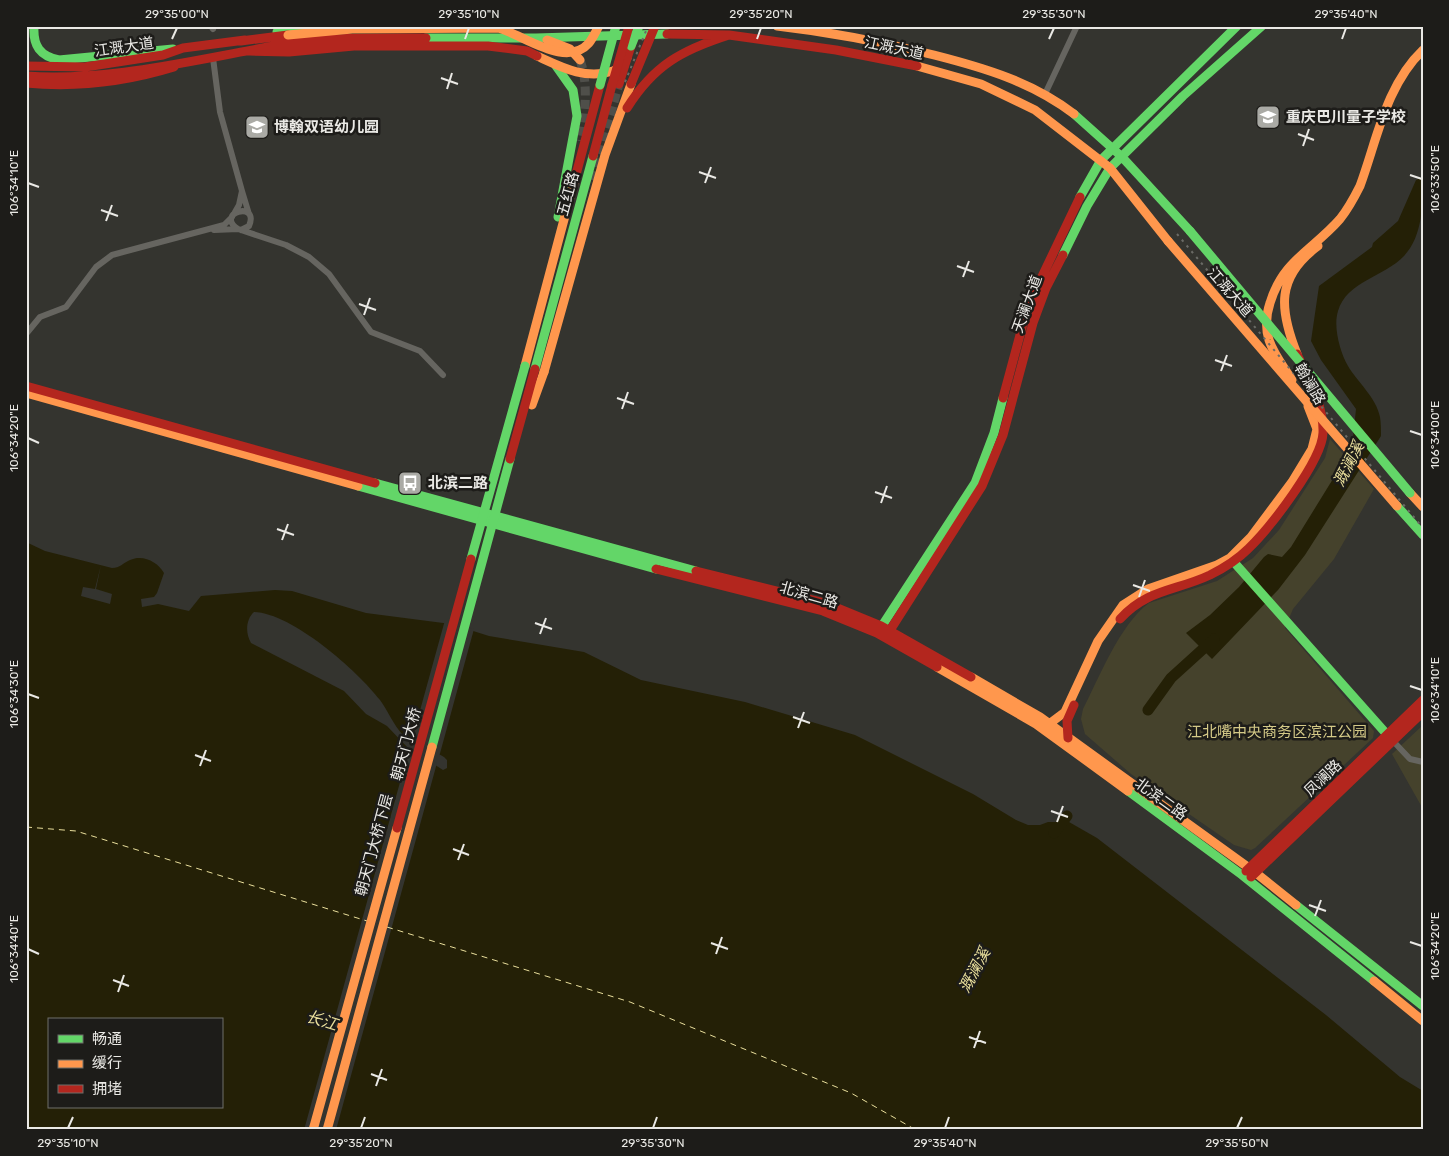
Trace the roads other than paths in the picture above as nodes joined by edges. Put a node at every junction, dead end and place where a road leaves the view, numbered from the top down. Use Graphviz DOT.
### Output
graph roads {
  1 [pos="314,26"];
  2 [pos="599,26"];
  3 [pos="616,26"];
  4 [pos="629,26"];
  5 [pos="639,26"];
  6 [pos="655,26"];
  7 [pos="777,26"];
  8 [pos="1076,26"];
  9 [pos="1238,26"];
  10 [pos="1262,26"];
  11 [pos="34,27"];
  12 [pos="729,35"];
  13 [pos="540,37"];
  14 [pos="241,41"];
  15 [pos="26,48"];
  16 [pos="183,48"];
  17 [pos="1423,50"];
  18 [pos="249,51"];
  19 [pos="1423,56"];
  20 [pos="213,58"];
  21 [pos="544,58"];
  22 [pos="628,58"];
  23 [pos="59,60"];
  24 [pos="580,60"];
  25 [pos="192,62"];
  26 [pos="26,64"];
  27 [pos="26,76"];
  28 [pos="28,84"];
  29 [pos="616,84"];
  30 [pos="1045,94"];
  31 [pos="1112,148"];
  32 [pos="605,155"];
  33 [pos="1121,156"];
  34 [pos="1101,160"];
  35 [pos="1110,168"];
  36 [pos="242,191"];
  37 [pos="233,215"];
  38 [pos="250,217"];
  39 [pos="239,230"];
  40 [pos="201,231"];
  41 [pos="271,240"];
  42 [pos="555,253"];
  43 [pos="26,334"];
  44 [pos="523,366"];
  45 [pos="539,371"];
  46 [pos="443,375"];
  47 [pos="26,386"];
  48 [pos="26,393"];
  49 [pos="1423,507"];
  50 [pos="1423,535"];
  51 [pos="1232,560"];
  52 [pos="883,632"];
  53 [pos="1423,700"];
  54 [pos="1423,712"];
  55 [pos="1049,724"];
  56 [pos="1068,738"];
  57 [pos="1390,738"];
  58 [pos="1423,762"];
  59 [pos="1253,870"];
  60 [pos="1246,877"];
  61 [pos="1423,1006"];
  62 [pos="1423,1021"];
  63 [pos="311,1130"];
  64 [pos="327,1130"];
  65 [pos="331,1130"];
  1 -- 14 [label="main road, 江溉大道"];
  2 -- 14 [label="main road, bridge"];
  3 -- 42 [label="main road, 五红路, bridge"];
  4 -- 29 [label="main road, 五红路, bridge"];
  5 -- 22 [label="main road, bridge"];
  6 -- 32 [label="main road, bridge"];
  7 -- 30 [label="main road, 江溉大道"];
  8 -- 30 [label="street"];
  9 -- 31 [label="main road, 天澜大道"];
  10 -- 33 [label="main road, 天澜大道"];
  11 -- 15 [label="main road"];
  11 -- 23 [label="main road"];
  12 -- 13 [label="main road, 江溉大道"];
  12 -- 32 [label="main road"];
  12 -- 34 [label="main road, 江溉大道"];
  13 -- 18 [label="main road, 江溉大道"];
  13 -- 24 [label="main road"];
  14 -- 16 [label="main road, 江溉大道"];
  16 -- 23 [label="main road"];
  16 -- 26 [label="main road, 江溉大道"];
  17 -- 51 [label="main road, 翰澜路"];
  18 -- 20 [label="main road, 江溉大道"];
  18 -- 21 [label="main road"];
  19 -- 51 [label="main road, 翰澜路"];
  20 -- 25 [label="main road, 江溉大道"];
  20 -- 36 [label="street"];
  21 -- 22 [label="main road"];
  21 -- 42 [label="main road"];
  22 -- 29 [label="main road"];
  23 -- 26 [label="main road"];
  25 -- 27 [label="main road, 江溉大道"];
  25 -- 28 [label="main road"];
  29 -- 45 [label="main road, 五红路"];
  30 -- 31 [label="main road, 江溉大道"];
  31 -- 33 [label="main road, 江溉大道"];
  31 -- 34 [label="main road, 天澜大道"];
  32 -- 45 [label="main road"];
  33 -- 35 [label="main road, 天澜大道"];
  33 -- 49 [label="main road, 江溉大道, bridge"];
  34 -- 35 [label="main road, 江溉大道"];
  34 -- 52 [label="main road, 天澜大道"];
  35 -- 50 [label="main road, 江溉大道, bridge"];
  35 -- 52 [label="main road, 天澜大道"];
  36 -- 37 [label="street"];
  36 -- 38 [label="street"];
  37 -- 38 [label="street"];
  37 -- 39 [label="street"];
  37 -- 40 [label="street"];
  38 -- 39 [label="street"];
  38 -- 41 [label="street"];
  39 -- 40 [label="street"];
  39 -- 41 [label="street"];
  40 -- 43 [label="street"];
  41 -- 46 [label="street"];
  42 -- 44 [label="main road, 五红路"];
  44 -- 63 [label="main road, 朝天门大桥, bridge"];
  45 -- 64 [label="main road, 朝天门大桥, bridge"];
  45 -- 65 [label="main road, bridge"];
  47 -- 52 [label="main road, 北滨二路"];
  48 -- 52 [label="main road, 北滨二路"];
  51 -- 55 [label="main road, 翰澜路"];
  51 -- 56 [label="main road, 翰澜路"];
  51 -- 57 [label="main road"];
  52 -- 55 [label="main road, 北滨二路"];
  52 -- 60 [label="main road, 北滨二路"];
  53 -- 57 [label="main road, 凤澜路"];
  54 -- 57 [label="main road, 凤澜路"];
  55 -- 56 [label="main road, 北滨二路"];
  56 -- 59 [label="main road, 北滨二路"];
  57 -- 58 [label="street"];
  57 -- 59 [label="main road, 凤澜路"];
  59 -- 60 [label="main road, 凤澜路"];
  59 -- 61 [label="main road, 北滨二路"];
  60 -- 62 [label="main road, 北滨二路"];
}
